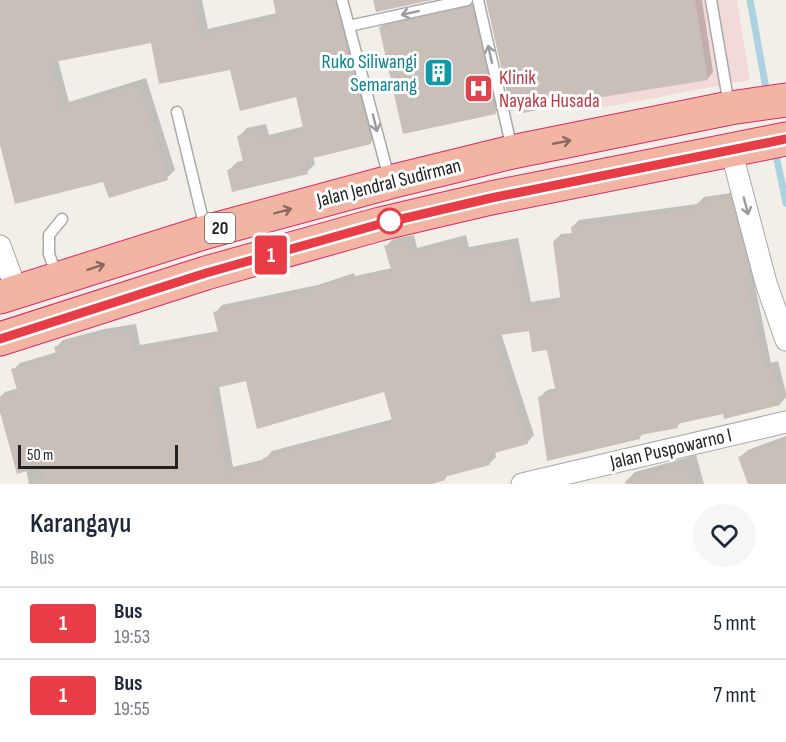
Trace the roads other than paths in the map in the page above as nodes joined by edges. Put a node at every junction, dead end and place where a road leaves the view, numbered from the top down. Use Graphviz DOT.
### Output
graph roads {
  1 [pos="342,0"];
  2 [pos="467,0"];
  3 [pos="478,0"];
  4 [pos="711,0"];
  5 [pos="349,26"];
  6 [pos="786,100"];
  7 [pos="737,107"];
  8 [pos="177,112"];
  9 [pos="786,139"];
  10 [pos="736,148"];
  11 [pos="512,152"];
  12 [pos="390,182"];
  13 [pos="62,219"];
  14 [pos="206,232"];
  15 [pos="0,246"];
  16 [pos="58,279"];
  17 [pos="6,291"];
  18 [pos="0,339"];
  19 [pos="786,340"];
  20 [pos="786,422"];
  21 [pos="548,481"];
  22 [pos="522,484"];
  1 -- 5 [label="lane"];
  2 -- 5 [label="lane, one-way"];
  11 -- 3 [label="lane, one-way"];
  4 -- 7 [label="lane"];
  5 -- 12 [label="lane, one-way"];
  6 -- 7 [label="highway, Jalan Jendral Sudirman / 20"];
  11 -- 7 [label="highway, Jalan Jendral Sudirman / 20, one-way"];
  8 -- 14 [label="lane"];
  9 -- 10 [label="highway, Jalan Jendral Sudirman / 20"];
  10 -- 18 [label="highway, Jalan Jendral Sudirman / 20"];
  10 -- 19 [label="street, one-way"];
  11 -- 12 [label="highway, Jalan Jendral Sudirman / 20"];
  14 -- 12 [label="highway, Jalan Jendral Sudirman / 20, one-way"];
  13 -- 16 [label="lane"];
  16 -- 14 [label="highway, Jalan Jendral Sudirman / 20, one-way"];
  15 -- 17 [label="street"];
  16 -- 17 [label="highway, Jalan Jendral Sudirman / 20"];
  20 -- 21 [label="street, Jalan Puspowarno I"];
  21 -- 22 [label="street, Jalan Puspowarno I"];
}
